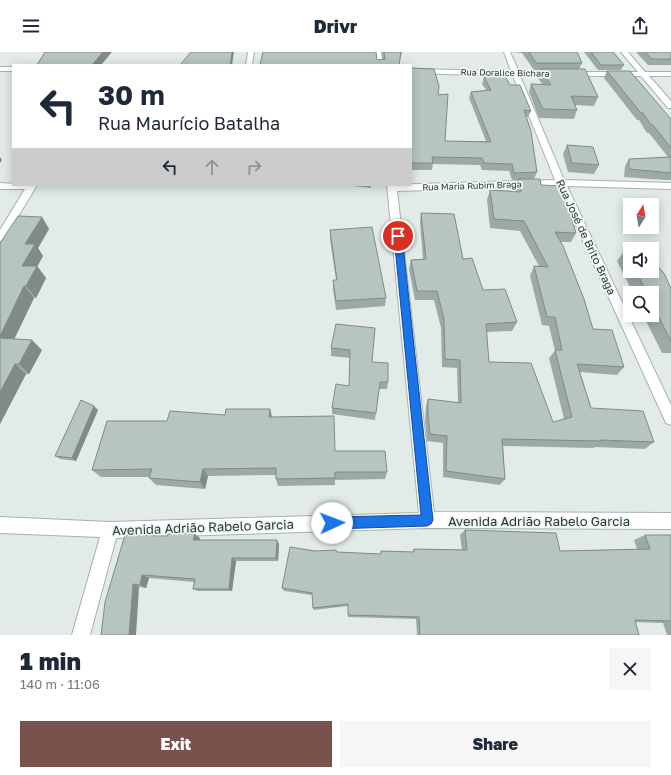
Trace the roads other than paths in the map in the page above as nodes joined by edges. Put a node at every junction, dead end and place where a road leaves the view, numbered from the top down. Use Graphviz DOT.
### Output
graph roads {
  1 [pos="250,52"];
  2 [pos="378,52"];
  3 [pos="507,52"];
  4 [pos="624,52"];
  5 [pos="249,64"];
  6 [pos="380,64"];
  7 [pos="0,69"];
  8 [pos="12,69"];
  9 [pos="412,71"];
  10 [pos="515,73"];
  11 [pos="671,74"];
  12 [pos="645,75"];
  13 [pos="671,106"];
  14 [pos="561,183"];
  15 [pos="0,186"];
  16 [pos="12,186"];
  17 [pos="30,186"];
  18 [pos="671,186"];
  19 [pos="393,187"];
  20 [pos="0,238"];
  21 [pos="671,419"];
  22 [pos="427,520"];
  23 [pos="671,521"];
  24 [pos="0,525"];
  25 [pos="110,530"];
  26 [pos="82,635"];
  1 -- 5 [label="street"];
  2 -- 6 [label="street"];
  3 -- 10 [label="street, Rua José de Brito Braga"];
  4 -- 12 [label="street"];
  7 -- 8 [label="street"];
  9 -- 10 [label="street, Rua Doralice Bichara"];
  10 -- 12 [label="street, Rua Doralice Bichara"];
  10 -- 14 [label="street, Rua José de Brito Braga"];
  11 -- 12 [label="street, Rua Doralice Bichara"];
  12 -- 13 [label="street"];
  14 -- 18 [label="street, Rua Maria Rubim Braga"];
  14 -- 19 [label="street, Rua Maria Rubim Braga"];
  14 -- 21 [label="street, Rua José de Brito Braga"];
  15 -- 16 [label="street"];
  17 -- 20 [label="street"];
  19 -- 22 [label="street"];
  22 -- 23 [label="street, Avenida Adrião Rabelo Garcia"];
  22 -- 25 [label="street, Avenida Adrião Rabelo Garcia"];
  24 -- 25 [label="street, Avenida Adrião Rabelo Garcia"];
  25 -- 26 [label="street"];
}
